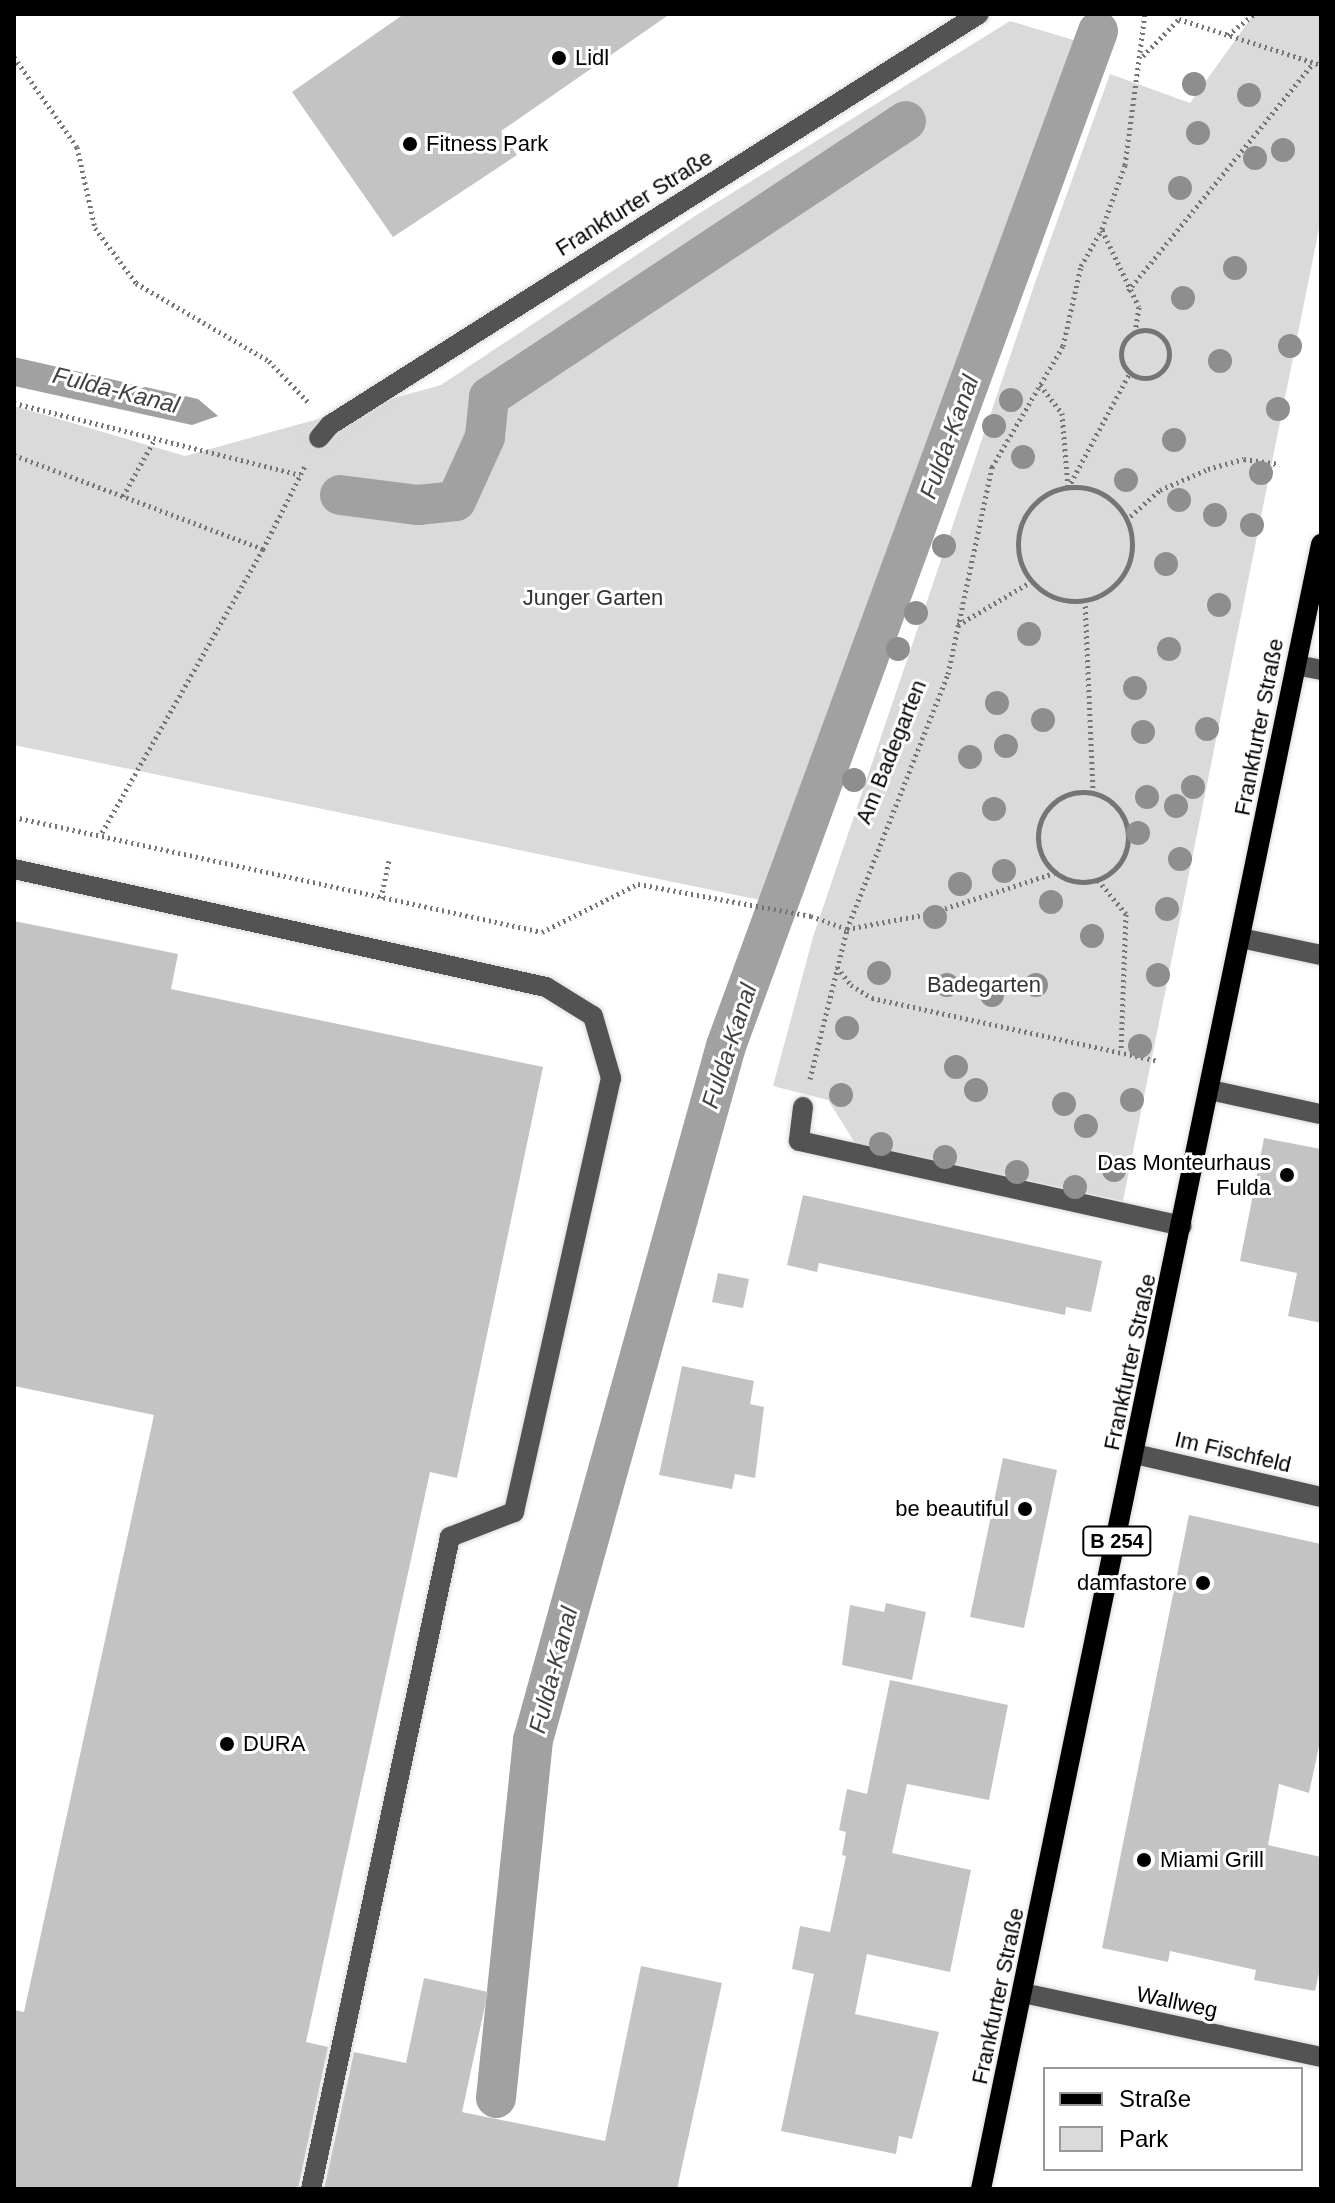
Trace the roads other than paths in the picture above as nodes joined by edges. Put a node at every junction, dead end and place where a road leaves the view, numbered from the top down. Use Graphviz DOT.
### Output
graph roads {
  1 [pos="979,14"];
  2 [pos="324,431"];
  3 [pos="1321,544"];
  4 [pos="1318,570"];
  5 [pos="1296,665"];
  6 [pos="1321,670"];
  7 [pos="14,869"];
  8 [pos="1241,938"];
  9 [pos="1321,955"];
  10 [pos="1210,1090"];
  11 [pos="803,1107"];
  12 [pos="1320,1114"];
  13 [pos="1182,1226"];
  14 [pos="1135,1454"];
  15 [pos="1321,1497"];
  16 [pos="1023,1993"];
  17 [pos="1321,2057"];
  18 [pos="311,2189"];
  19 [pos="981,2189"];
  1 -- 2 [label="street, Frankfurter Straße"];
  3 -- 4 [label="main road, Frankfurter Straße / B 254"];
  4 -- 5 [label="main road, Frankfurter Straße / B 254"];
  5 -- 6 [label="street"];
  5 -- 8 [label="main road, Frankfurter Straße / B 254"];
  7 -- 18 [label="street"];
  8 -- 9 [label="street"];
  8 -- 10 [label="main road, Frankfurter Straße / B 254"];
  10 -- 12 [label="street"];
  10 -- 13 [label="main road, Frankfurter Straße / B 254"];
  11 -- 13 [label="street"];
  13 -- 14 [label="main road, Frankfurter Straße / B 254"];
  14 -- 15 [label="street, Im Fischfeld"];
  14 -- 16 [label="main road, Frankfurter Straße / B 254"];
  16 -- 17 [label="street, Wallweg"];
  16 -- 19 [label="main road, Frankfurter Straße / B 254"];
}
